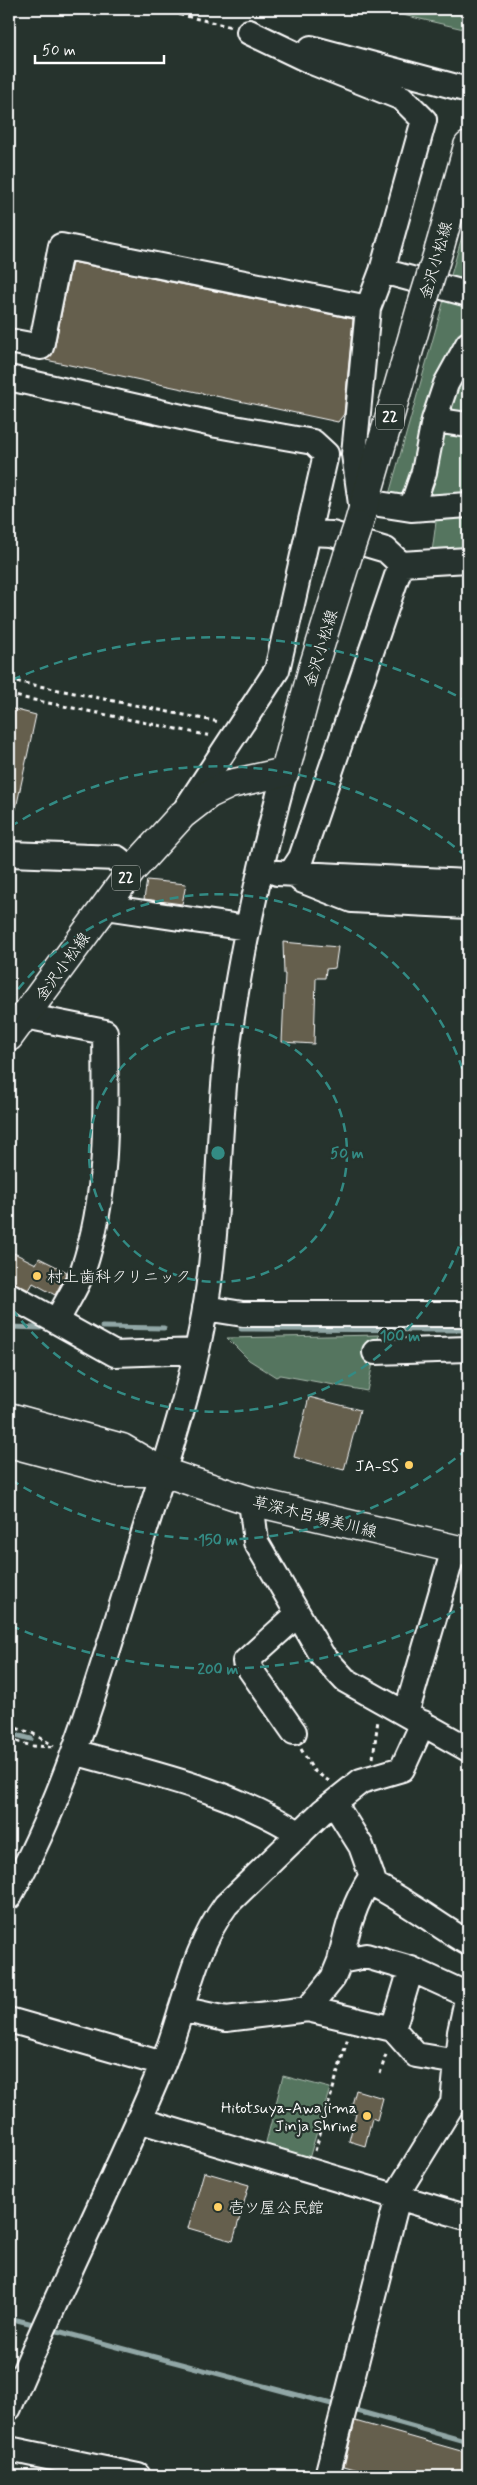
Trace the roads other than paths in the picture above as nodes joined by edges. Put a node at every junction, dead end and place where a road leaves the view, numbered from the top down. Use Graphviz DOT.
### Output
graph roads {
  1 [pos="468,90"];
  2 [pos="468,146"];
  3 [pos="382,271"];
  4 [pos="468,294"];
  5 [pos="368,308"];
  6 [pos="9,341"];
  7 [pos="468,344"];
  8 [pos="9,378"];
  9 [pos="434,420"];
  10 [pos="468,424"];
  11 [pos="468,505"];
  12 [pos="411,509"];
  13 [pos="362,513"];
  14 [pos="309,533"];
  15 [pos="468,560"];
  16 [pos="401,564"];
  17 [pos="285,772"];
  18 [pos="182,815"];
  19 [pos="9,854"];
  20 [pos="132,870"];
  21 [pos="258,871"];
  22 [pos="287,873"];
  23 [pos="468,882"];
  24 [pos="468,906"];
  25 [pos="105,907"];
  26 [pos="247,928"];
  27 [pos="17,1027"];
  28 [pos="9,1295"];
  29 [pos="205,1308"];
  30 [pos="468,1314"];
  31 [pos="57,1321"];
  32 [pos="468,1349"];
  33 [pos="196,1351"];
  34 [pos="375,1352"];
  35 [pos="9,1416"];
  36 [pos="9,1443"];
  37 [pos="163,1472"];
  38 [pos="251,1501"];
  39 [pos="461,1551"];
  40 [pos="298,1614"];
  41 [pos="414,1719"];
  42 [pos="294,1732"];
  43 [pos="64,1749"];
  44 [pos="468,1749"];
  45 [pos="340,1799"];
  46 [pos="300,1834"];
  47 [pos="372,1876"];
  48 [pos="9,1897"];
  49 [pos="468,1943"];
  50 [pos="340,1961"];
  51 [pos="411,1969"];
  52 [pos="468,1995"];
  53 [pos="181,2009"];
  54 [pos="308,2009"];
  55 [pos="9,2020"];
  56 [pos="394,2029"];
  57 [pos="461,2054"];
  58 [pos="163,2064"];
  59 [pos="138,2120"];
  60 [pos="398,2197"];
  61 [pos="468,2214"];
  62 [pos="9,2408"];
  63 [pos="9,2449"];
  64 [pos="67,2468"];
  65 [pos="138,2476"];
  66 [pos="327,2476"];
  1 -- 3 [label="street"];
  2 -- 13 [label="main road, 金沢小松線 / 22, bridge"];
  3 -- 4 [label="street"];
  3 -- 5 [label="street"];
  5 -- 6 [label="street"];
  5 -- 13 [label="street"];
  7 -- 9 [label="street"];
  8 -- 14 [label="street"];
  9 -- 10 [label="street"];
  9 -- 12 [label="street"];
  11 -- 12 [label="street"];
  12 -- 13 [label="street"];
  13 -- 17 [label="main road, 金沢小松線 / 22, bridge"];
  14 -- 16 [label="street"];
  14 -- 18 [label="street"];
  15 -- 16 [label="street"];
  16 -- 22 [label="street"];
  17 -- 18 [label="main road, 金沢小松線 / 22"];
  17 -- 21 [label="street"];
  18 -- 20 [label="main road, 金沢小松線 / 22"];
  19 -- 20 [label="street"];
  20 -- 25 [label="main road, 金沢小松線 / 22"];
  21 -- 22 [label="street"];
  21 -- 26 [label="street"];
  22 -- 23 [label="street"];
  22 -- 24 [label="street"];
  25 -- 26 [label="street"];
  25 -- 27 [label="main road, 金沢小松線 / 22"];
  26 -- 29 [label="street"];
  27 -- 31 [label="street"];
  28 -- 31 [label="street"];
  29 -- 30 [label="street"];
  29 -- 33 [label="street"];
  31 -- 33 [label="street"];
  32 -- 34 [label="street"];
  33 -- 37 [label="street"];
  35 -- 37 [label="main road, 草深木呂場美川線"];
  36 -- 37 [label="main road, 草深木呂場美川線"];
  37 -- 38 [label="main road, 草深木呂場美川線"];
  37 -- 43 [label="street"];
  38 -- 39 [label="main road, 草深木呂場美川線"];
  38 -- 40 [label="street"];
  39 -- 41 [label="street"];
  40 -- 41 [label="street"];
  40 -- 42 [label="street"];
  41 -- 44 [label="street"];
  41 -- 45 [label="street"];
  43 -- 46 [label="street"];
  43 -- 48 [label="street"];
  45 -- 46 [label="street"];
  45 -- 47 [label="street"];
  46 -- 53 [label="street"];
  47 -- 49 [label="street"];
  47 -- 50 [label="street"];
  50 -- 51 [label="street"];
  50 -- 54 [label="street"];
  51 -- 52 [label="street"];
  51 -- 56 [label="street"];
  52 -- 57 [label="street"];
  53 -- 54 [label="street"];
  53 -- 58 [label="street"];
  54 -- 56 [label="street"];
  55 -- 58 [label="street"];
  56 -- 57 [label="street"];
  57 -- 60 [label="street"];
  58 -- 59 [label="street"];
  59 -- 60 [label="street"];
  59 -- 62 [label="street"];
  60 -- 61 [label="street"];
  60 -- 66 [label="street"];
  63 -- 64 [label="street"];
  64 -- 65 [label="street"];
}
